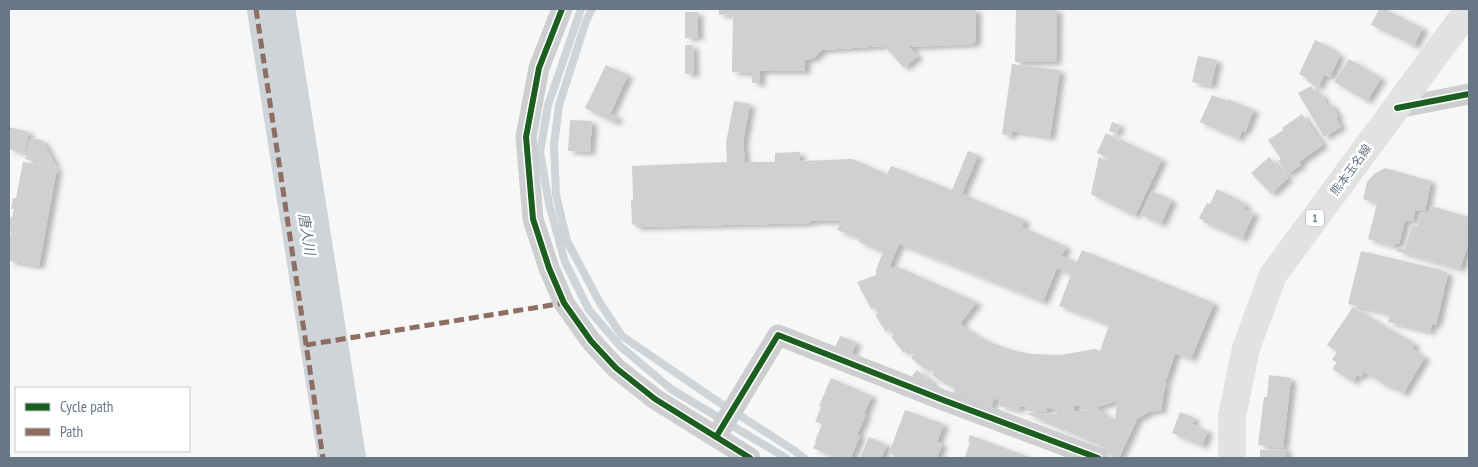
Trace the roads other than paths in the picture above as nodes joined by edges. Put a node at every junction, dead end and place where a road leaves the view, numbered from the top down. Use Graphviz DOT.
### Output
graph roads {
  1 [pos="562,9"];
  2 [pos="1469,9"];
  3 [pos="1469,94"];
  4 [pos="1397,108"];
  5 [pos="716,436"];
  6 [pos="750,458"];
  7 [pos="1098,458"];
  8 [pos="1232,458"];
  1 -- 5 [label="street"];
  2 -- 4 [label="main road, 熊本玉名線 / 1"];
  3 -- 4 [label="street"];
  4 -- 8 [label="main road, 熊本玉名線 / 1"];
  5 -- 6 [label="street"];
  5 -- 7 [label="street"];
}
